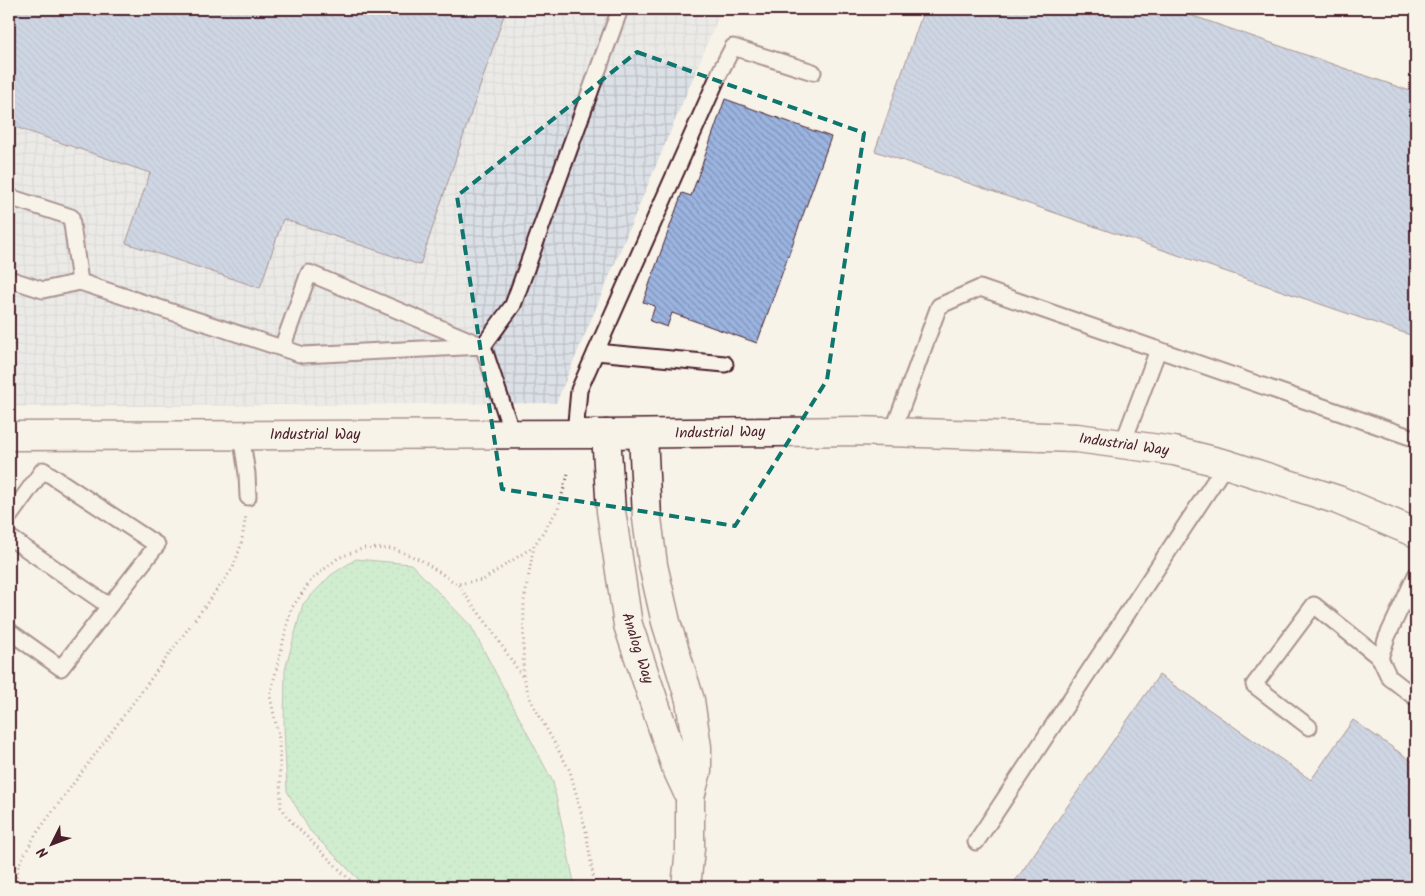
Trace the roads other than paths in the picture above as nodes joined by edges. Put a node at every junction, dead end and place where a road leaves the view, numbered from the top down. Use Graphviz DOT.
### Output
graph roads {
  1 [pos="620,9"];
  2 [pos="813,72"];
  3 [pos="9,197"];
  4 [pos="9,279"];
  5 [pos="80,282"];
  6 [pos="483,346"];
  7 [pos="282,348"];
  8 [pos="1158,350"];
  9 [pos="596,352"];
  10 [pos="725,364"];
  11 [pos="893,431"];
  12 [pos="575,432"];
  13 [pos="512,433"];
  14 [pos="241,434"];
  15 [pos="606,434"];
  16 [pos="643,434"];
  17 [pos="9,436"];
  18 [pos="1416,438"];
  19 [pos="1123,443"];
  20 [pos="1226,464"];
  21 [pos="248,497"];
  22 [pos="9,517"];
  23 [pos="1416,533"];
  24 [pos="9,537"];
  25 [pos="1416,575"];
  26 [pos="109,606"];
  27 [pos="9,631"];
  28 [pos="1380,658"];
  29 [pos="1416,698"];
  30 [pos="1309,727"];
  31 [pos="690,797"];
  32 [pos="976,842"];
  33 [pos="686,887"];
  1 -- 6 [label="lane"];
  2 -- 9 [label="lane"];
  3 -- 5 [label="lane"];
  4 -- 5 [label="lane"];
  5 -- 7 [label="lane"];
  6 -- 7 [label="lane"];
  6 -- 7 [label="lane"];
  6 -- 13 [label="lane"];
  8 -- 11 [label="lane"];
  8 -- 18 [label="lane"];
  8 -- 19 [label="lane"];
  9 -- 10 [label="lane"];
  9 -- 12 [label="lane"];
  11 -- 16 [label="street, Industrial Way"];
  11 -- 19 [label="street, Industrial Way"];
  12 -- 13 [label="street, Industrial Way"];
  12 -- 15 [label="street, Industrial Way"];
  13 -- 14 [label="street, Industrial Way"];
  14 -- 17 [label="street, Industrial Way"];
  14 -- 21 [label="lane"];
  15 -- 16 [label="street, Industrial Way"];
  15 -- 31 [label="street, Analog Way"];
  16 -- 31 [label="street, Analog Way"];
  19 -- 20 [label="street, Industrial Way"];
  20 -- 23 [label="street, Industrial Way"];
  20 -- 32 [label="lane"];
  22 -- 26 [label="lane"];
  24 -- 26 [label="lane"];
  25 -- 28 [label="lane"];
  26 -- 27 [label="lane"];
  28 -- 29 [label="lane"];
  28 -- 30 [label="lane"];
  31 -- 33 [label="street, Analog Way"];
}
